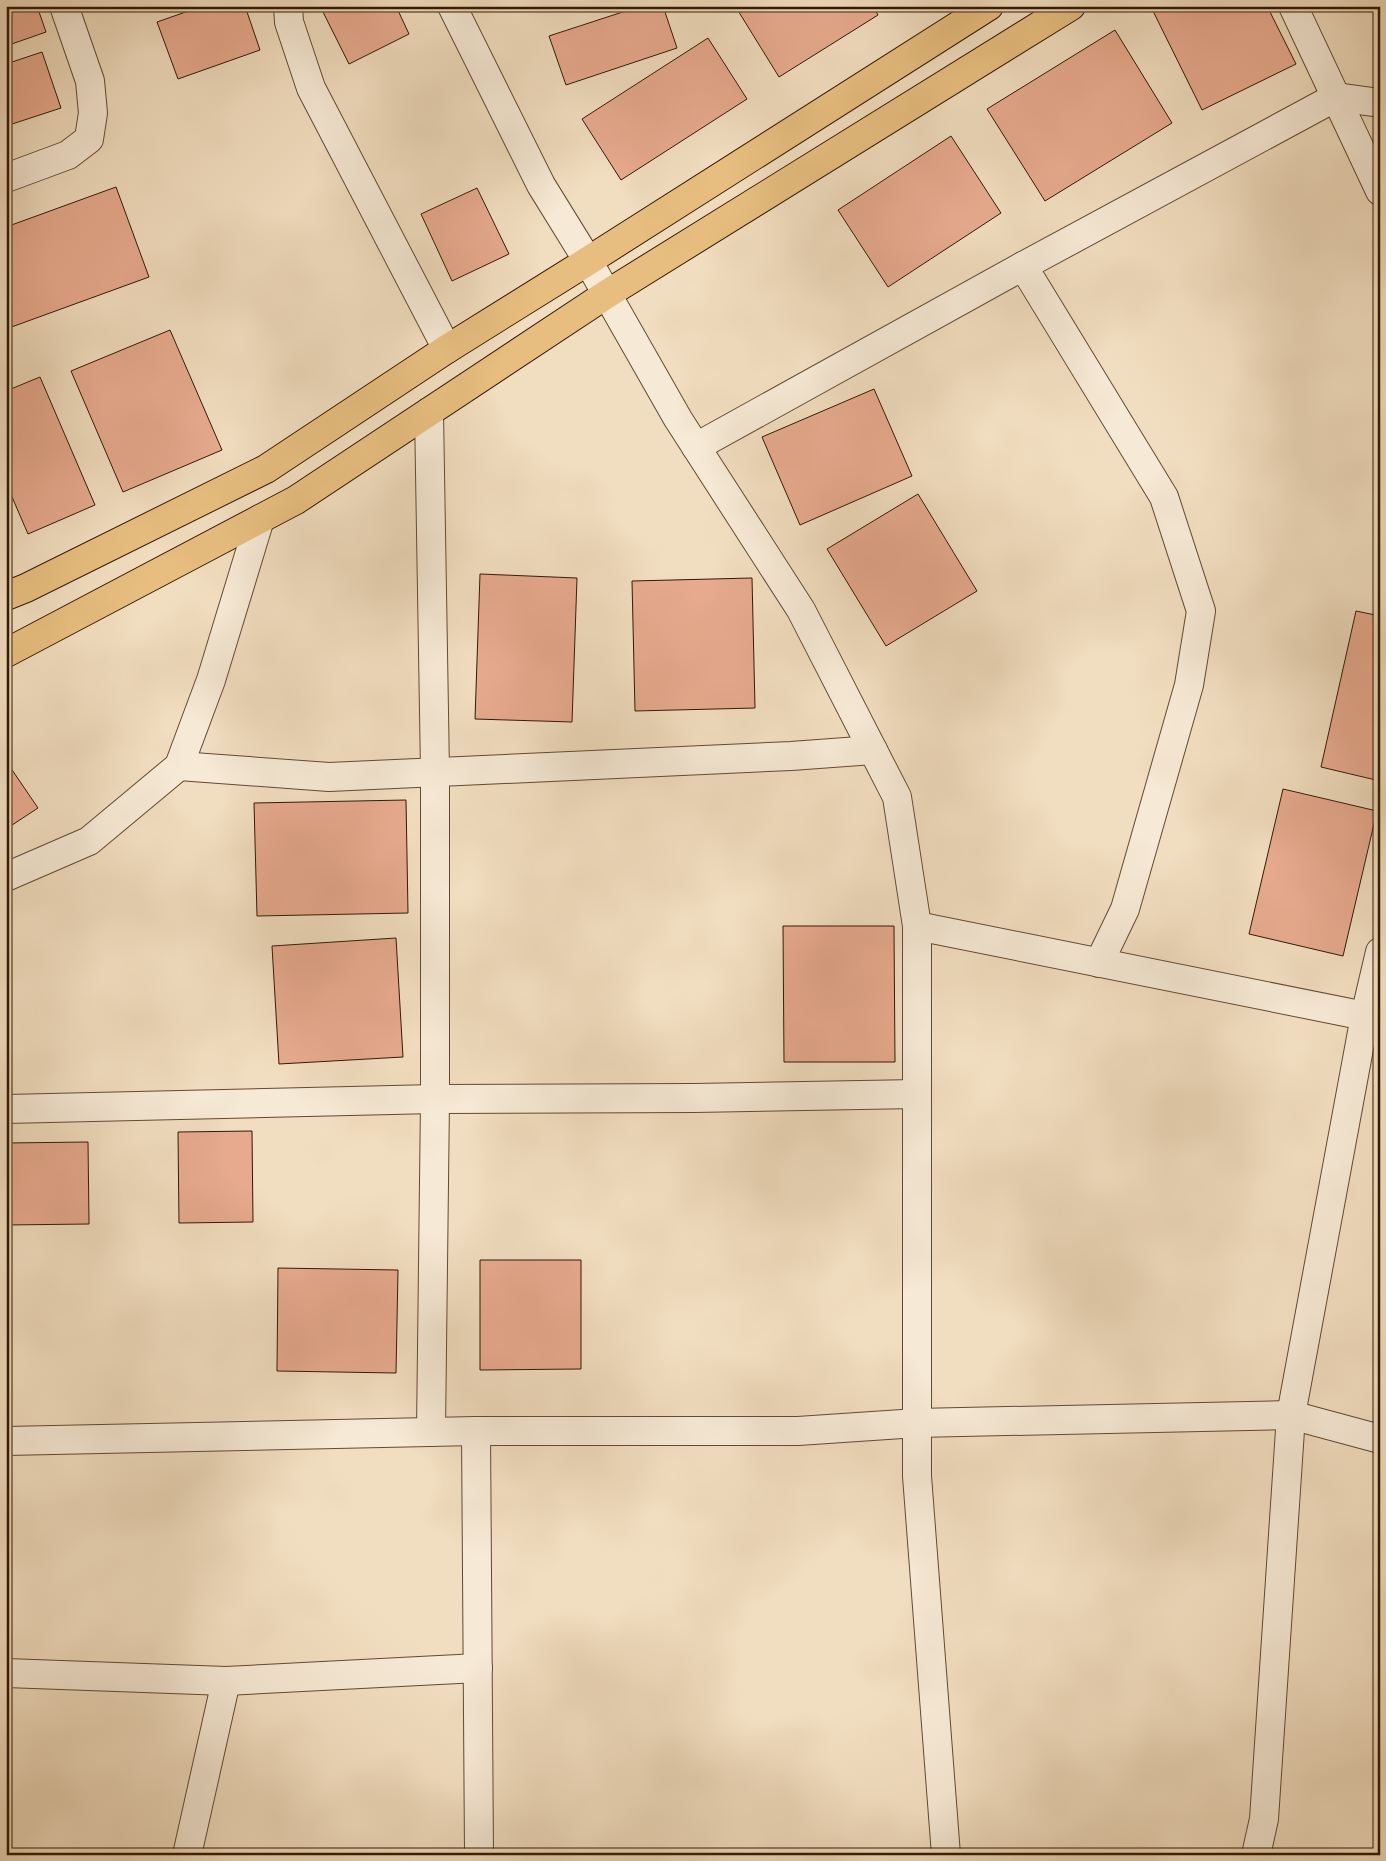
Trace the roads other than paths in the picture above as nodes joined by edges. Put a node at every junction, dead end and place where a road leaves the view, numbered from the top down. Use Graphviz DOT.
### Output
graph roads {
  1 [pos="64,6"];
  2 [pos="288,6"];
  3 [pos="452,6"];
  4 [pos="989,6"];
  5 [pos="1071,6"];
  6 [pos="1293,6"];
  7 [pos="1336,97"];
  8 [pos="1380,103"];
  9 [pos="6,178"];
  10 [pos="1380,191"];
  11 [pos="588,261"];
  12 [pos="1023,266"];
  13 [pos="607,294"];
  14 [pos="447,349"];
  15 [pos="430,412"];
  16 [pos="696,447"];
  17 [pos="260,519"];
  18 [pos="6,596"];
  19 [pos="6,653"];
  20 [pos="873,750"];
  21 [pos="179,766"];
  22 [pos="436,772"];
  23 [pos="6,877"];
  24 [pos="917,926"];
  25 [pos="1380,952"];
  26 [pos="1099,963"];
  27 [pos="1365,1016"];
  28 [pos="917,1094"];
  29 [pos="435,1099"];
  30 [pos="6,1109"];
  31 [pos="1291,1415"];
  32 [pos="917,1423"];
  33 [pos="476,1431"];
  34 [pos="431,1432"];
  35 [pos="1380,1439"];
  36 [pos="6,1441"];
  37 [pos="478,1668"];
  38 [pos="6,1672"];
  39 [pos="226,1681"];
  40 [pos="187,1855"];
  41 [pos="479,1855"];
  42 [pos="946,1855"];
  43 [pos="1256,1855"];
  1 -- 9 [label="street"];
  2 -- 14 [label="street"];
  3 -- 11 [label="street"];
  4 -- 11 [label="main road"];
  5 -- 13 [label="main road"];
  6 -- 7 [label="street"];
  7 -- 8 [label="street"];
  7 -- 10 [label="street"];
  7 -- 12 [label="street"];
  11 -- 13 [label="street"];
  11 -- 14 [label="main road"];
  12 -- 16 [label="street"];
  12 -- 26 [label="street"];
  13 -- 15 [label="main road"];
  13 -- 16 [label="street"];
  14 -- 18 [label="main road"];
  15 -- 17 [label="main road"];
  15 -- 22 [label="street"];
  16 -- 20 [label="street"];
  17 -- 19 [label="main road"];
  17 -- 21 [label="street"];
  20 -- 22 [label="street"];
  20 -- 24 [label="street"];
  21 -- 22 [label="street"];
  21 -- 23 [label="street"];
  22 -- 29 [label="street"];
  24 -- 26 [label="street"];
  24 -- 28 [label="street"];
  25 -- 27 [label="street"];
  26 -- 27 [label="street"];
  27 -- 31 [label="street"];
  28 -- 29 [label="street"];
  28 -- 32 [label="street"];
  29 -- 30 [label="street"];
  29 -- 34 [label="street"];
  31 -- 32 [label="street"];
  31 -- 35 [label="street"];
  31 -- 43 [label="street"];
  32 -- 33 [label="street"];
  32 -- 42 [label="street"];
  33 -- 34 [label="street"];
  33 -- 37 [label="street"];
  34 -- 36 [label="street"];
  37 -- 39 [label="street"];
  37 -- 41 [label="street"];
  38 -- 39 [label="street"];
  39 -- 40 [label="street"];
}
